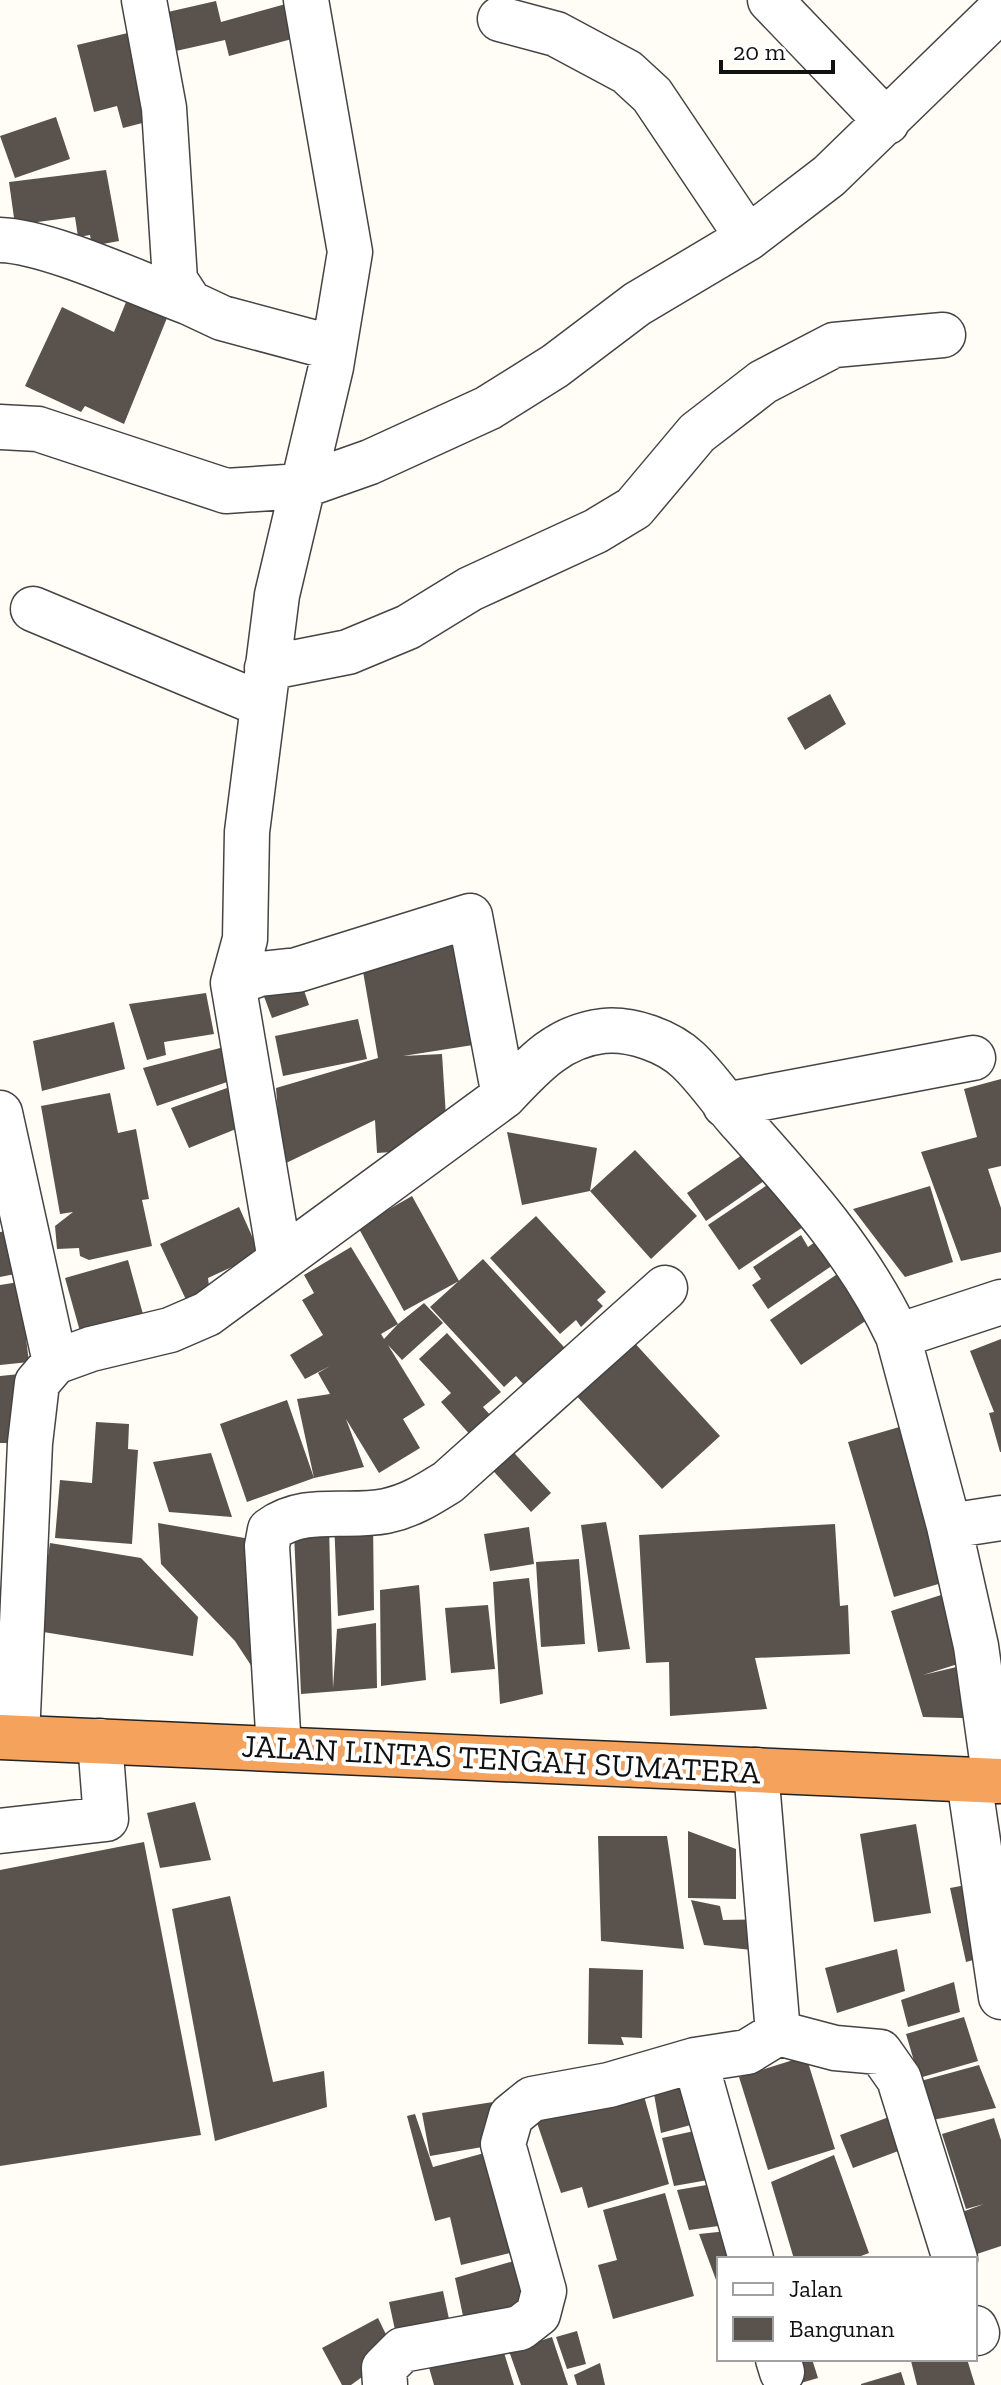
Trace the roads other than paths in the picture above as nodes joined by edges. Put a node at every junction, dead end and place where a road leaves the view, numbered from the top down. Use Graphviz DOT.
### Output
graph roads {
  1 [pos="144,0"];
  2 [pos="306,0"];
  3 [pos="770,0"];
  4 [pos="1001,9"];
  5 [pos="500,19"];
  6 [pos="887,122"];
  7 [pos="748,238"];
  8 [pos="0,240"];
  9 [pos="190,303"];
  10 [pos="943,335"];
  11 [pos="334,348"];
  12 [pos="0,427"];
  13 [pos="302,486"];
  14 [pos="33,609"];
  15 [pos="265,686"];
  16 [pos="233,983"];
  17 [pos="973,1058"];
  18 [pos="504,1096"];
  19 [pos="725,1105"];
  20 [pos="0,1113"];
  21 [pos="280,1260"];
  22 [pos="665,1288"];
  23 [pos="1001,1302"];
  24 [pos="898,1336"];
  25 [pos="55,1362"];
  26 [pos="1001,1518"];
  27 [pos="949,1526"];
  28 [pos="9,1737"];
  29 [pos="100,1741"];
  30 [pos="279,1749"];
  31 [pos="756,1770"];
  32 [pos="988,1781"];
  33 [pos="0,1831"];
  34 [pos="1001,1997"];
  35 [pos="778,2033"];
  36 [pos="695,2060"];
  37 [pos="750,2257"];
  38 [pos="954,2257"];
  39 [pos="385,2385"];
  1 -- 9 [label="street"];
  2 -- 11 [label="street"];
  3 -- 6 [label="street"];
  4 -- 6 [label="street"];
  5 -- 7 [label="street"];
  6 -- 7 [label="street"];
  7 -- 13 [label="street"];
  8 -- 9 [label="street"];
  9 -- 11 [label="street"];
  10 -- 15 [label="street"];
  11 -- 13 [label="street"];
  12 -- 13 [label="street"];
  13 -- 15 [label="street"];
  14 -- 15 [label="street"];
  15 -- 16 [label="street"];
  16 -- 18 [label="street"];
  16 -- 21 [label="street"];
  17 -- 19 [label="street"];
  18 -- 19 [label="street"];
  18 -- 21 [label="street"];
  19 -- 24 [label="street"];
  20 -- 25 [label="street"];
  21 -- 25 [label="street"];
  22 -- 30 [label="street"];
  23 -- 24 [label="street"];
  24 -- 27 [label="street"];
  25 -- 28 [label="street"];
  26 -- 27 [label="street"];
  27 -- 32 [label="street"];
  28 -- 29 [label="highway, JALAN LINTAS TENGAH SUMATERA"];
  29 -- 30 [label="highway, JALAN LINTAS TENGAH SUMATERA"];
  29 -- 33 [label="street"];
  30 -- 31 [label="highway, JALAN LINTAS TENGAH SUMATERA"];
  31 -- 32 [label="highway, JALAN LINTAS TENGAH SUMATERA"];
  31 -- 35 [label="street"];
  32 -- 34 [label="street"];
  35 -- 36 [label="street"];
  35 -- 38 [label="street"];
  36 -- 37 [label="street"];
  36 -- 39 [label="street"];
}
